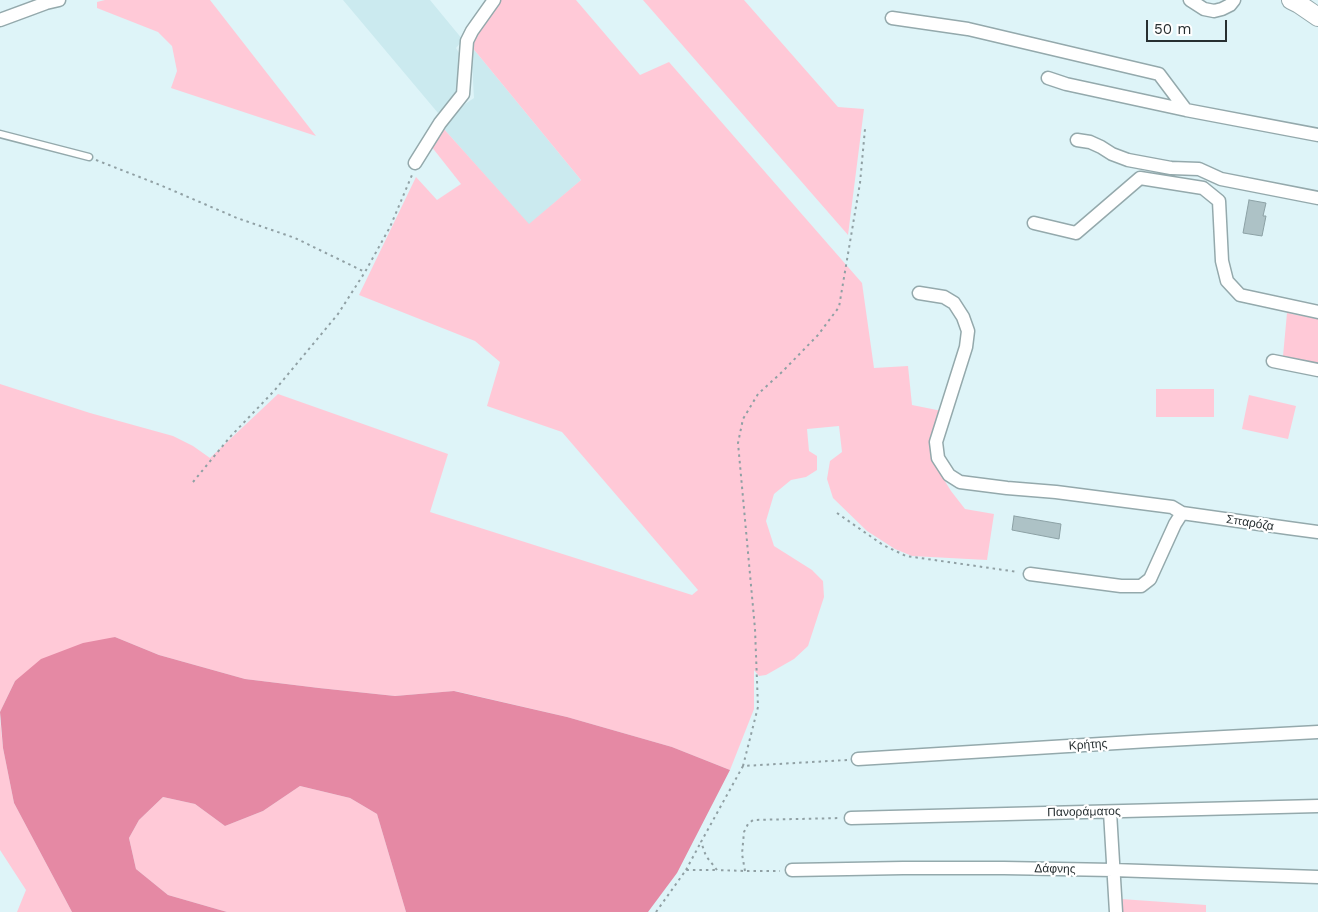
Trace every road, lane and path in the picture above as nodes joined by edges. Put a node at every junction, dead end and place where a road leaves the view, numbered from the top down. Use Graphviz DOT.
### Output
graph roads {
  1 [pos="59,0"];
  2 [pos="494,0"];
  3 [pos="1190,0"];
  4 [pos="1223,0"];
  5 [pos="1234,0"];
  6 [pos="1291,0"];
  7 [pos="1204,9"];
  8 [pos="1318,17"];
  9 [pos="892,18"];
  10 [pos="0,20"];
  11 [pos="1048,78"];
  12 [pos="1186,110"];
  13 [pos="865,129"];
  14 [pos="0,134"];
  15 [pos="1318,135"];
  16 [pos="1077,140"];
  17 [pos="89,157"];
  18 [pos="415,163"];
  19 [pos="1318,198"];
  20 [pos="1034,223"];
  21 [pos="365,272"];
  22 [pos="919,293"];
  23 [pos="1318,312"];
  24 [pos="1273,361"];
  25 [pos="1318,370"];
  26 [pos="194,482"];
  27 [pos="837,513"];
  28 [pos="1182,513"];
  29 [pos="1318,532"];
  30 [pos="1030,574"];
  31 [pos="1318,732"];
  32 [pos="858,759"];
  33 [pos="743,766"];
  34 [pos="1318,806"];
  35 [pos="1110,812"];
  36 [pos="851,818"];
  37 [pos="701,842"];
  38 [pos="686,870"];
  39 [pos="717,870"];
  40 [pos="792,870"];
  41 [pos="1114,870"];
  42 [pos="745,871"];
  43 [pos="1318,877"];
  44 [pos="656,912"];
  45 [pos="1116,912"];
  1 -- 10 [label="street"];
  2 -- 18 [label="street"];
  3 -- 7 [label="street"];
  4 -- 7 [label="street"];
  5 -- 7 [label="street"];
  6 -- 8 [label="main road"];
  9 -- 12 [label="street"];
  11 -- 12 [label="street"];
  12 -- 15 [label="street"];
  13 -- 33 [label="path"];
  14 -- 17 [label="lane"];
  16 -- 19 [label="street"];
  17 -- 21 [label="path"];
  18 -- 21 [label="path"];
  20 -- 23 [label="street"];
  21 -- 26 [label="path"];
  22 -- 28 [label="street, Σπαρόζα"];
  24 -- 25 [label="street"];
  27 -- 30 [label="path"];
  28 -- 29 [label="street, Σπαρόζα"];
  28 -- 30 [label="street"];
  31 -- 32 [label="street, Κρήτης"];
  32 -- 33 [label="path"];
  33 -- 37 [label="path"];
  34 -- 35 [label="street, Πανοράματος"];
  35 -- 36 [label="street, Πανοράματος"];
  35 -- 41 [label="street"];
  36 -- 42 [label="path"];
  37 -- 38 [label="path"];
  37 -- 39 [label="path"];
  38 -- 39 [label="path"];
  38 -- 44 [label="path"];
  39 -- 42 [label="path"];
  40 -- 41 [label="street, Δάφνης"];
  40 -- 42 [label="path"];
  41 -- 43 [label="street, Δάφνης"];
  41 -- 45 [label="street"];
}
